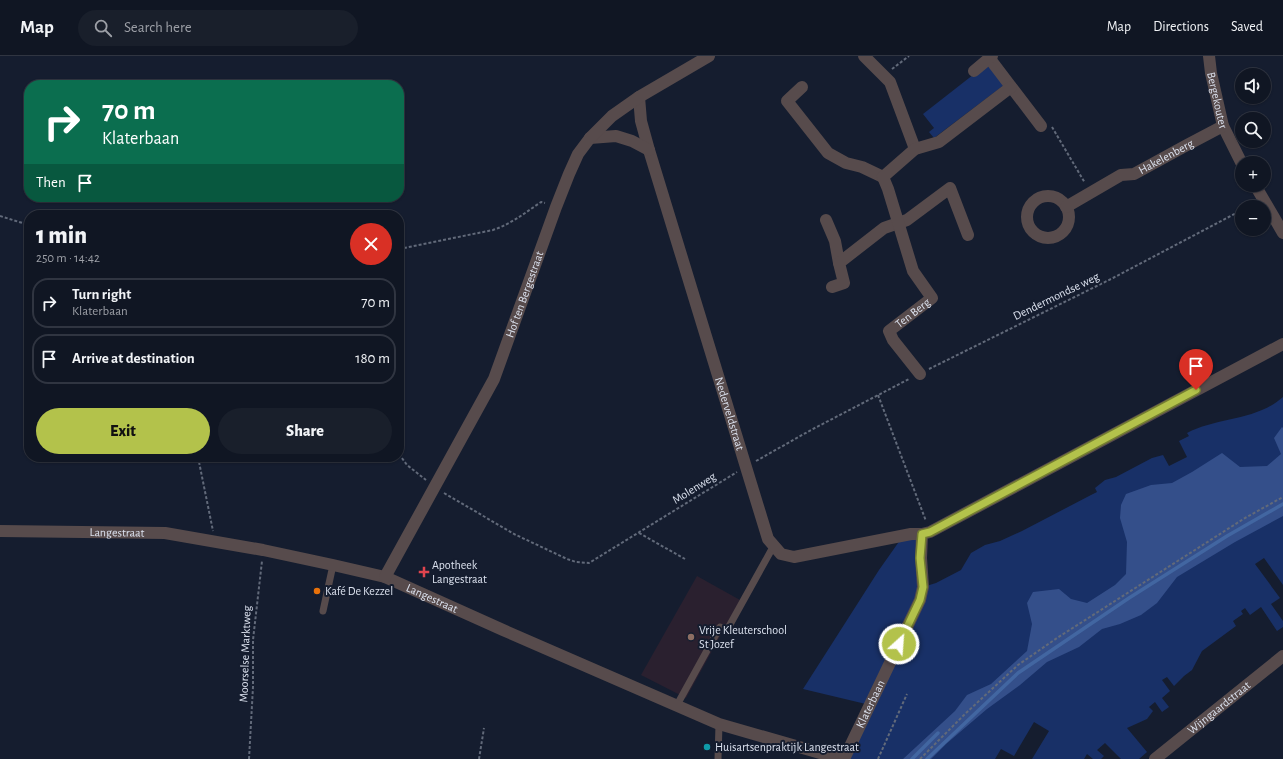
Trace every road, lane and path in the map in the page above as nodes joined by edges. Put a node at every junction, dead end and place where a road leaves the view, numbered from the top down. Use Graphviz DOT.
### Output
graph roads {
  1 [pos="709,56"];
  2 [pos="864,56"];
  3 [pos="909,56"];
  4 [pos="1209,56"];
  5 [pos="991,58"];
  6 [pos="974,71"];
  7 [pos="883,76"];
  8 [pos="802,87"];
  9 [pos="1012,87"];
  10 [pos="639,96"];
  11 [pos="1041,126"];
  12 [pos="1223,126"];
  13 [pos="590,138"];
  14 [pos="915,149"];
  15 [pos="649,150"];
  16 [pos="1238,156"];
  17 [pos="883,178"];
  18 [pos="1259,192"];
  19 [pos="1090,193"];
  20 [pos="556,207"];
  21 [pos="1066,207"];
  22 [pos="1235,214"];
  23 [pos="0,216"];
  24 [pos="826,220"];
  25 [pos="24,223"];
  26 [pos="899,224"];
  27 [pos="1283,233"];
  28 [pos="968,235"];
  29 [pos="404,248"];
  30 [pos="839,263"];
  31 [pos="832,287"];
  32 [pos="1283,344"];
  33 [pos="920,374"];
  34 [pos="878,395"];
  35 [pos="404,461"];
  36 [pos="199,462"];
  37 [pos="745,467"];
  38 [pos="435,488"];
  39 [pos="1283,497"];
  40 [pos="0,531"];
  41 [pos="639,532"];
  42 [pos="926,533"];
  43 [pos="215,542"];
  44 [pos="773,547"];
  45 [pos="263,550"];
  46 [pos="685,559"];
  47 [pos="333,565"];
  48 [pos="385,577"];
  49 [pos="323,611"];
  50 [pos="1283,656"];
  51 [pos="907,694"];
  52 [pos="677,705"];
  53 [pos="719,724"];
  54 [pos="484,728"];
  55 [pos="249,759"];
  56 [pos="479,759"];
  57 [pos="718,759"];
  58 [pos="841,759"];
  59 [pos="844,759"];
  60 [pos="878,759"];
  61 [pos="920,759"];
  62 [pos="1155,759"];
  1 -- 10 [label="street, Hof ten Bergestraat"];
  2 -- 7 [label="street"];
  3 -- 7 [label="path"];
  4 -- 12 [label="street, Bergekouter"];
  5 -- 6 [label="street"];
  5 -- 9 [label="street"];
  7 -- 14 [label="street"];
  8 -- 17 [label="street"];
  9 -- 11 [label="street"];
  9 -- 14 [label="street"];
  10 -- 13 [label="street, Hof ten Bergestraat"];
  10 -- 15 [label="street, Nederveldstraat"];
  11 -- 19 [label="path"];
  12 -- 16 [label="street, Bergekouter"];
  12 -- 19 [label="street, Hakelenberg"];
  13 -- 15 [label="street"];
  13 -- 20 [label="street, Hof ten Bergestraat"];
  14 -- 17 [label="street"];
  15 -- 37 [label="street, Nederveldstraat"];
  17 -- 26 [label="street, Ten Berg"];
  18 -- 27 [label="street"];
  19 -- 21 [label="street, Hakelenberg"];
  20 -- 29 [label="path"];
  20 -- 38 [label="street, Hof ten Bergestraat"];
  22 -- 33 [label="path, Dendermondse weg"];
  23 -- 25 [label="path"];
  24 -- 30 [label="street"];
  26 -- 28 [label="street"];
  26 -- 30 [label="street"];
  26 -- 33 [label="street, Ten Berg"];
  30 -- 31 [label="street"];
  32 -- 42 [label="street"];
  33 -- 34 [label="path, Dendermondse weg"];
  34 -- 37 [label="path, Molenweg"];
  34 -- 42 [label="path"];
  35 -- 38 [label="path, Molenweg"];
  36 -- 43 [label="path"];
  37 -- 41 [label="path, Molenweg"];
  37 -- 44 [label="street, Nederveldstraat"];
  38 -- 41 [label="path, Molenweg"];
  38 -- 48 [label="street, Hof ten Bergestraat"];
  39 -- 61 [label="path"];
  40 -- 43 [label="street, Langestraat"];
  41 -- 46 [label="path"];
  42 -- 44 [label="street"];
  42 -- 59 [label="street, Klaterbaan"];
  43 -- 45 [label="street, Langestraat"];
  44 -- 52 [label="lane"];
  45 -- 47 [label="street, Langestraat"];
  45 -- 55 [label="path, Moorselse Marktweg"];
  47 -- 48 [label="street, Langestraat"];
  47 -- 49 [label="lane"];
  48 -- 52 [label="street, Langestraat"];
  50 -- 62 [label="street, Wijngaardstraat"];
  51 -- 60 [label="path"];
  52 -- 53 [label="street, Langestraat"];
  53 -- 57 [label="lane"];
  53 -- 58 [label="street, Langestraat"];
  54 -- 56 [label="path"];
}
